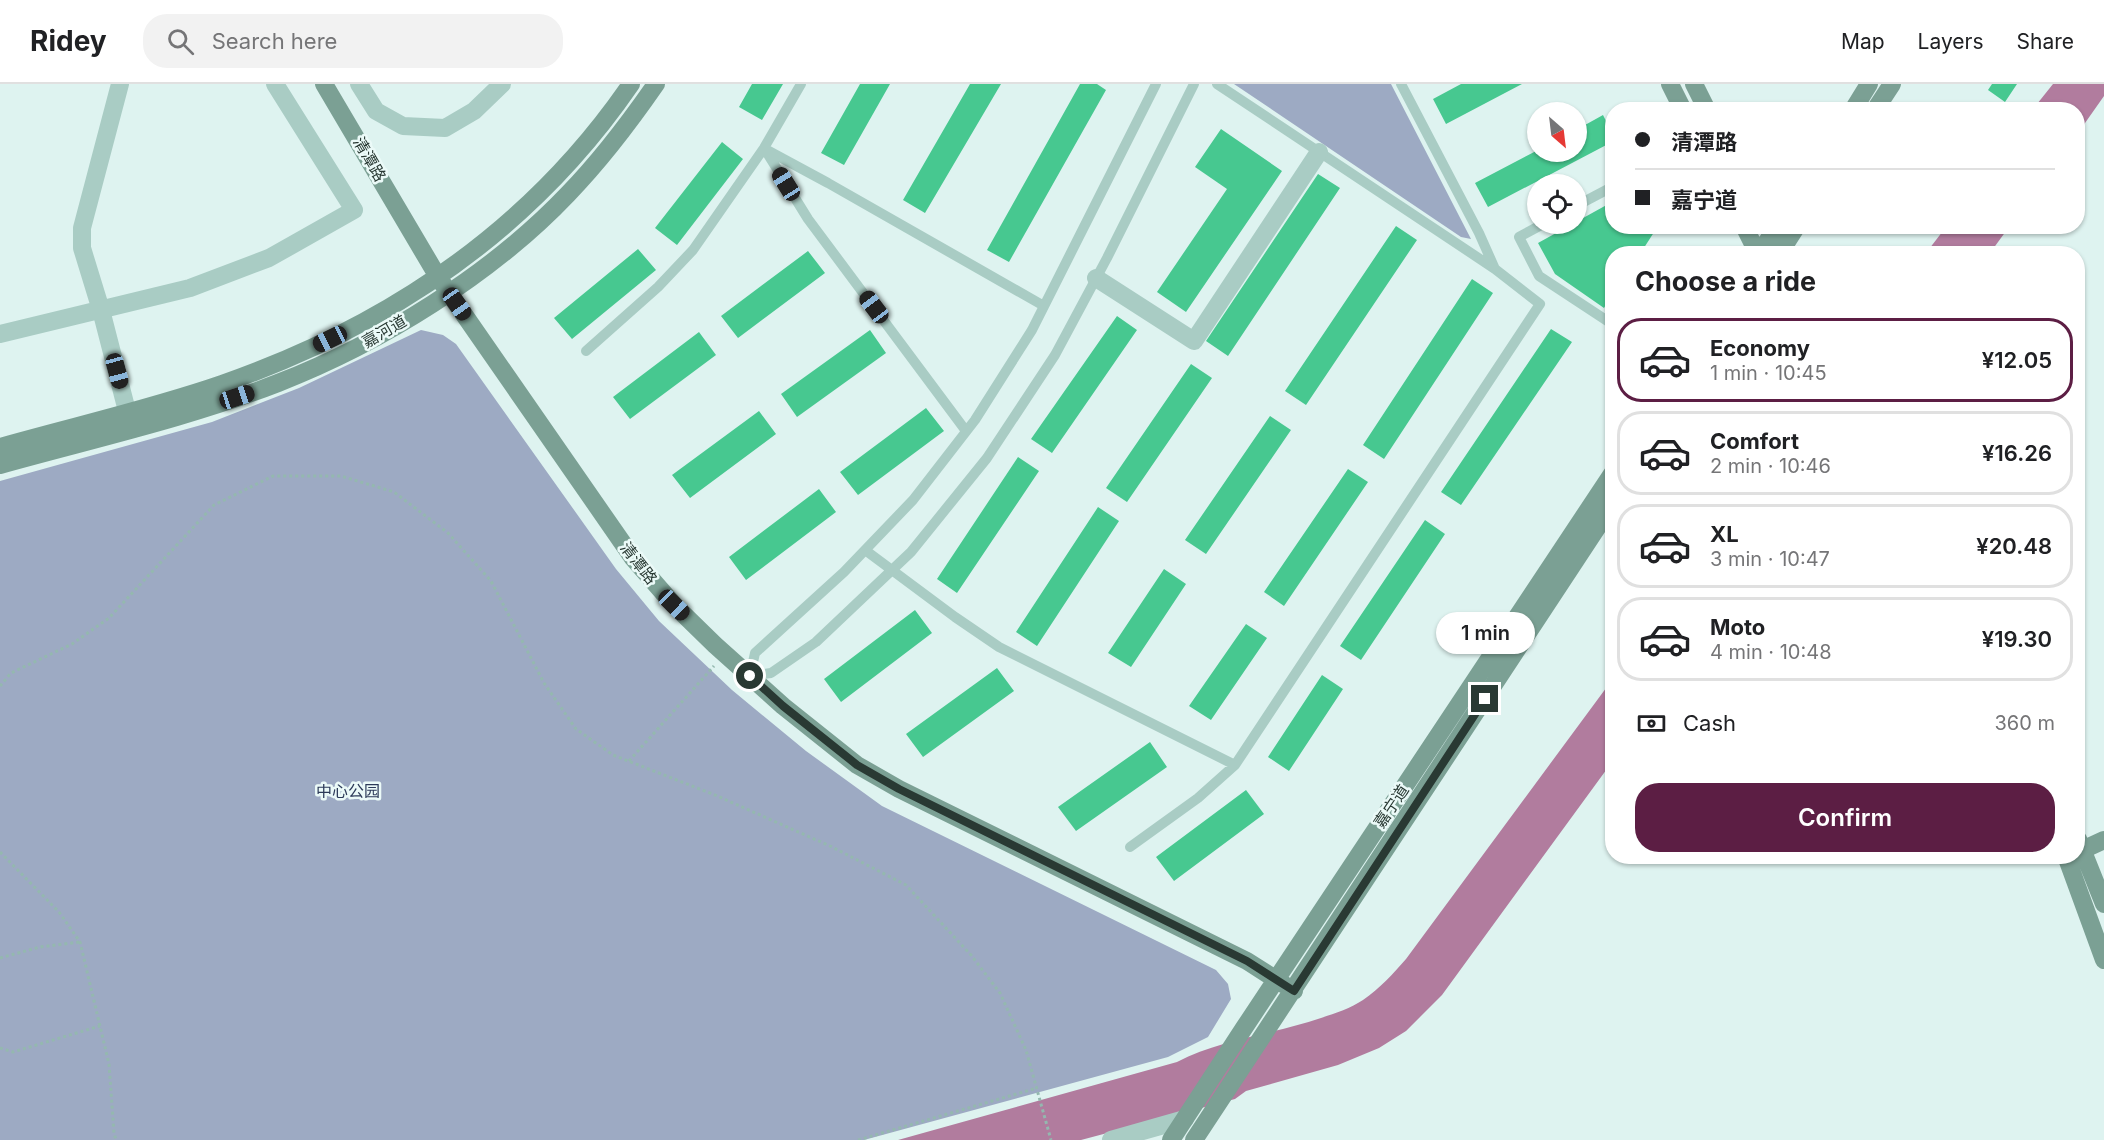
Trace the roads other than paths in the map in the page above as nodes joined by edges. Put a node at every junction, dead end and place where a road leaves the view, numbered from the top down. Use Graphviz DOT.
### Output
graph roads {
  1 [pos="120,84"];
  2 [pos="275,84"];
  3 [pos="324,84"];
  4 [pos="359,84"];
  5 [pos="502,84"];
  6 [pos="631,84"];
  7 [pos="656,84"];
  8 [pos="801,84"];
  9 [pos="1156,84"];
  10 [pos="1194,84"];
  11 [pos="1217,84"];
  12 [pos="1401,84"];
  13 [pos="1670,84"];
  14 [pos="1694,84"];
  15 [pos="1869,84"];
  16 [pos="1892,84"];
  17 [pos="1679,102"];
  18 [pos="1703,102"];
  19 [pos="1858,102"];
  20 [pos="1880,102"];
  21 [pos="764,148"];
  22 [pos="1319,152"];
  23 [pos="1605,191"];
  24 [pos="1587,200"];
  25 [pos="1527,232"];
  26 [pos="1495,269"];
  27 [pos="438,277"];
  28 [pos="1096,278"];
  29 [pos="449,292"];
  30 [pos="1044,306"];
  31 [pos="101,310"];
  32 [pos="1605,319"];
  33 [pos="0,334"];
  34 [pos="586,351"];
  35 [pos="127,411"];
  36 [pos="966,431"];
  37 [pos="0,447"];
  38 [pos="0,465"];
  39 [pos="1605,485"];
  40 [pos="1605,517"];
  41 [pos="865,550"];
  42 [pos="892,570"];
  43 [pos="750,676"];
  44 [pos="1235,765"];
  45 [pos="2104,840"];
  46 [pos="1130,847"];
  47 [pos="2085,853"];
  48 [pos="2083,864"];
  49 [pos="2085,864"];
  50 [pos="2104,904"];
  51 [pos="2104,960"];
  52 [pos="1276,979"];
  53 [pos="1294,991"];
  54 [pos="1185,1119"];
  55 [pos="1111,1140"];
  56 [pos="1172,1140"];
  57 [pos="1194,1140"];
  1 -- 31 [label="street"];
  2 -- 31 [label="street"];
  3 -- 27 [label="street, 清潭路"];
  4 -- 5 [label="street"];
  6 -- 27 [label="street, 嘉河道"];
  7 -- 29 [label="street, 嘉河道"];
  8 -- 21 [label="lane"];
  9 -- 30 [label="lane"];
  10 -- 28 [label="lane"];
  11 -- 22 [label="lane"];
  12 -- 26 [label="lane"];
  13 -- 17 [label="street"];
  14 -- 18 [label="street"];
  15 -- 19 [label="street"];
  16 -- 20 [label="street"];
  21 -- 30 [label="lane"];
  21 -- 34 [label="lane"];
  21 -- 36 [label="lane"];
  22 -- 26 [label="lane"];
  22 -- 28 [label="street"];
  23 -- 24 [label="lane"];
  25 -- 32 [label="lane"];
  26 -- 44 [label="lane"];
  27 -- 29 [label="street, 清潭路"];
  27 -- 35 [label="street, 嘉河道"];
  28 -- 42 [label="lane"];
  29 -- 38 [label="street, 嘉河道"];
  29 -- 43 [label="street, 清潭路"];
  30 -- 36 [label="lane"];
  31 -- 33 [label="street"];
  31 -- 35 [label="street"];
  35 -- 37 [label="street, 嘉河道"];
  36 -- 41 [label="lane"];
  39 -- 52 [label="street, 嘉宁道"];
  40 -- 53 [label="street, 嘉宁道"];
  41 -- 42 [label="lane"];
  41 -- 43 [label="lane"];
  42 -- 43 [label="lane"];
  42 -- 44 [label="lane"];
  43 -- 52 [label="street, 清潭路"];
  44 -- 46 [label="lane"];
  45 -- 47 [label="street"];
  48 -- 51 [label="street"];
  49 -- 50 [label="street"];
  52 -- 53 [label="street, 清潭路"];
  52 -- 54 [label="street, 嘉宁道"];
  53 -- 57 [label="street, 嘉宁道"];
  54 -- 55 [label="street"];
  54 -- 56 [label="street, 嘉宁道"];
}
